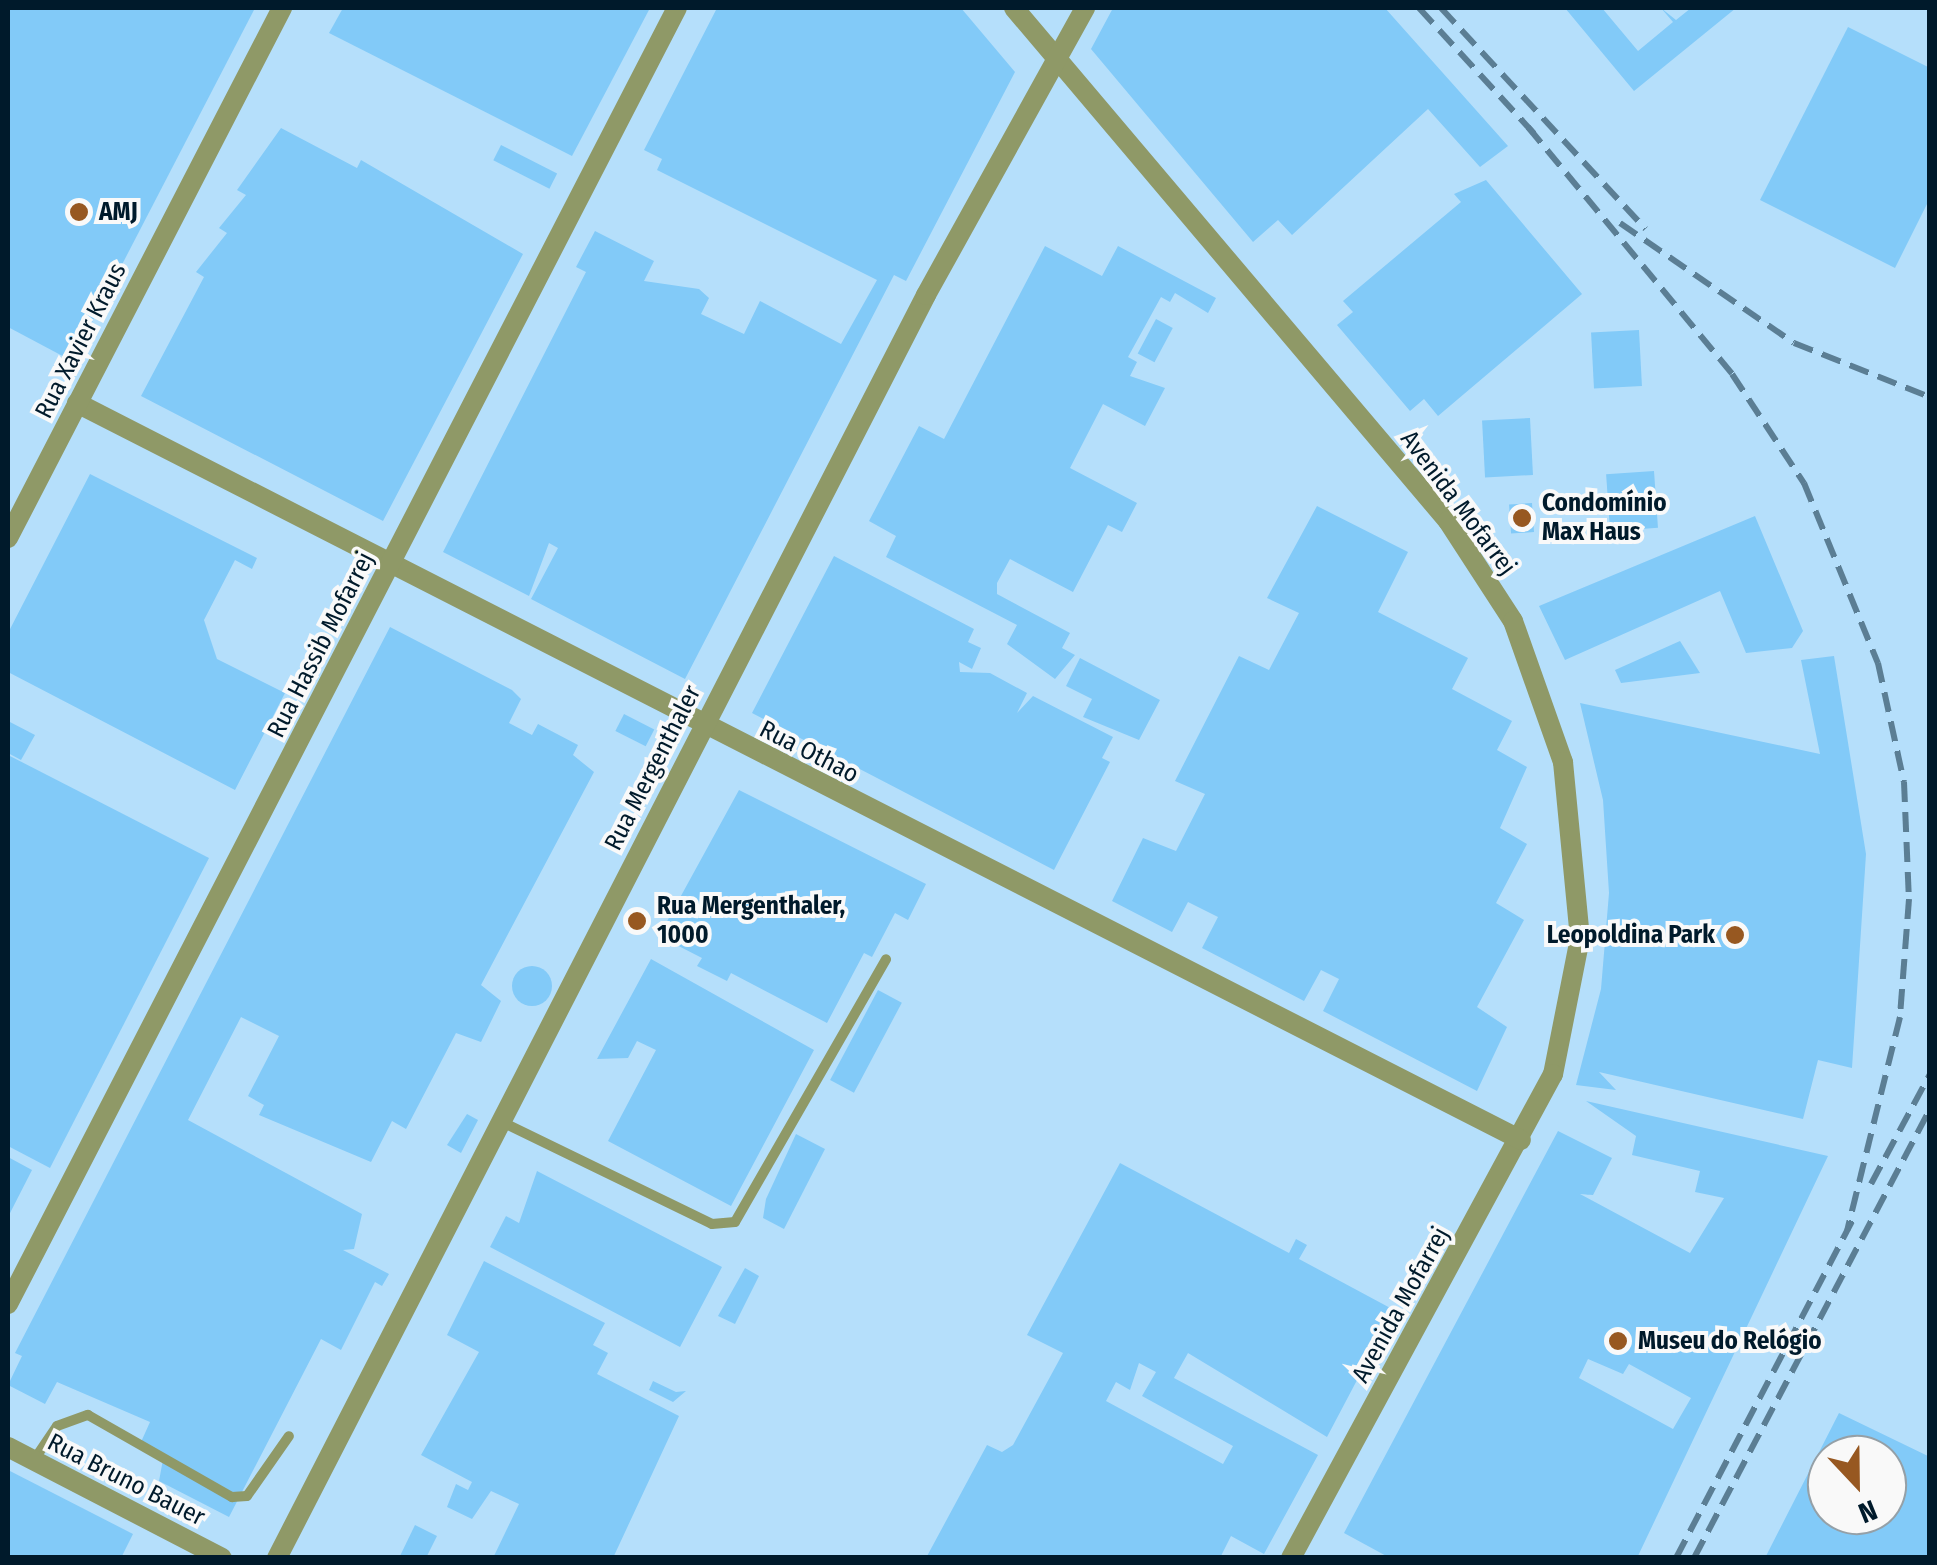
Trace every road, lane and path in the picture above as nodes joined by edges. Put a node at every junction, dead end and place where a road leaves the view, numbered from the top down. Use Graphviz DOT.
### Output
graph roads {
  1 [pos="282,8"];
  2 [pos="677,8"];
  3 [pos="1014,8"];
  4 [pos="1085,8"];
  5 [pos="1057,58"];
  6 [pos="77,403"];
  7 [pos="8,538"];
  8 [pos="391,564"];
  9 [pos="702,727"];
  10 [pos="886,960"];
  11 [pos="501,1121"];
  12 [pos="1521,1140"];
  13 [pos="8,1304"];
  14 [pos="289,1436"];
  15 [pos="8,1447"];
  16 [pos="34,1460"];
  17 [pos="222,1558"];
  18 [pos="276,1558"];
  19 [pos="1291,1558"];
  1 -- 6 [label="street, Rua Xavier Kraus"];
  2 -- 8 [label="street, Rua Hassib Mofarrej"];
  3 -- 5 [label="street, Avenida Mofarrej"];
  4 -- 5 [label="street, Rua Mergenthaler"];
  5 -- 9 [label="street, Rua Mergenthaler"];
  5 -- 12 [label="street, Avenida Mofarrej"];
  6 -- 7 [label="street, Rua Xavier Kraus"];
  6 -- 8 [label="street, Rua Othao"];
  8 -- 9 [label="street, Rua Othao"];
  8 -- 13 [label="street, Rua Hassib Mofarrej"];
  9 -- 11 [label="street, Rua Mergenthaler"];
  9 -- 12 [label="street, Rua Othao"];
  10 -- 11 [label="lane"];
  11 -- 18 [label="street, Rua Mergenthaler"];
  12 -- 19 [label="street, Avenida Mofarrej"];
  14 -- 16 [label="lane"];
  15 -- 16 [label="street, Rua Bruno Bauer"];
  16 -- 17 [label="street, Rua Bruno Bauer"];
}
